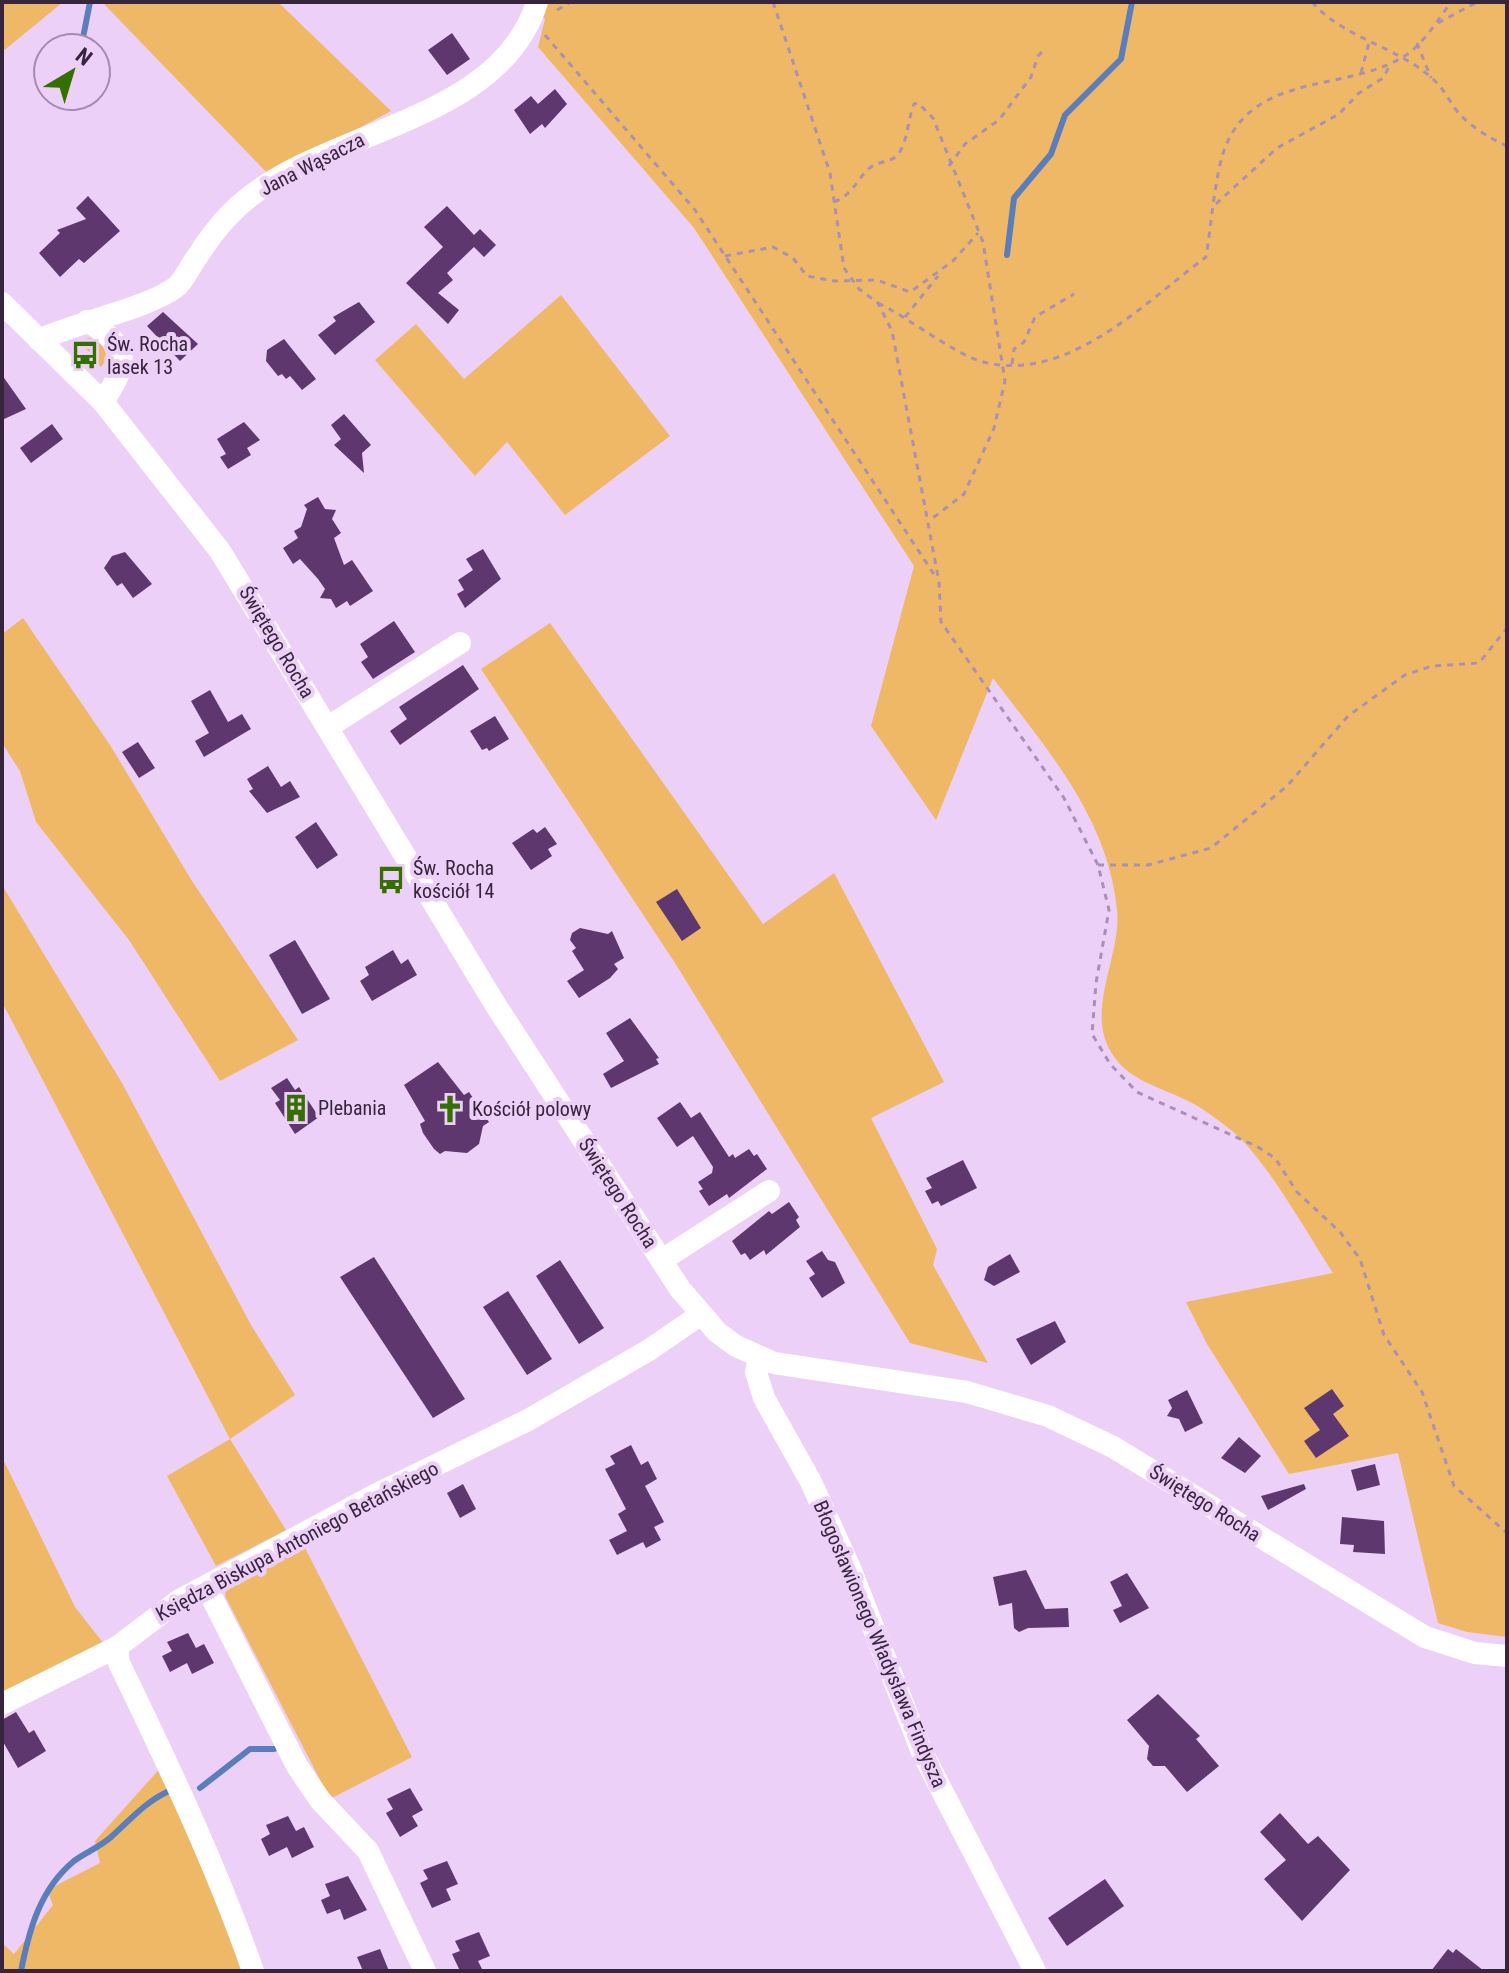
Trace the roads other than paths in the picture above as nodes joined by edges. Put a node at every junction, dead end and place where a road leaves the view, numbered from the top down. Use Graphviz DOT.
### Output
graph roads {
  1 [pos="537,2"];
  2 [pos="2,303"];
  3 [pos="87,321"];
  4 [pos="11,325"];
  5 [pos="39,340"];
  6 [pos="103,402"];
  7 [pos="460,643"];
  8 [pos="328,727"];
  9 [pos="769,1191"];
  10 [pos="662,1260"];
  11 [pos="700,1315"];
  12 [pos="674,1332"];
  13 [pos="759,1358"];
  14 [pos="484,1430"];
  15 [pos="206,1586"];
  16 [pos="117,1647"];
  17 [pos="1507,1656"];
  18 [pos="2,1704"];
  19 [pos="220,1882"];
  20 [pos="253,1971"];
  21 [pos="264,1971"];
  22 [pos="425,1971"];
  23 [pos="1035,1971"];
  1 -- 3 [label="street, Jana Wąsacza"];
  2 -- 4 [label="street, Świętego Rocha"];
  3 -- 5 [label="street, Jana Wąsacza"];
  3 -- 6 [label="street"];
  4 -- 5 [label="street, Świętego Rocha"];
  5 -- 6 [label="street, Świętego Rocha"];
  6 -- 8 [label="street, Świętego Rocha"];
  7 -- 8 [label="street"];
  8 -- 10 [label="street, Świętego Rocha"];
  9 -- 10 [label="street"];
  10 -- 11 [label="street, Świętego Rocha"];
  11 -- 12 [label="street, Księdza Biskupa Antoniego Betańskiego"];
  11 -- 13 [label="street, Świętego Rocha"];
  12 -- 14 [label="street"];
  12 -- 15 [label="street, Księdza Biskupa Antoniego Betańskiego"];
  13 -- 17 [label="street, Świętego Rocha"];
  13 -- 23 [label="street, Błogosławionego Władysława Findysza"];
  15 -- 16 [label="street, Księdza Biskupa Antoniego Betańskiego"];
  15 -- 22 [label="street"];
  16 -- 18 [label="street, Księdza Biskupa Antoniego Betańskiego"];
  16 -- 19 [label="street"];
  19 -- 20 [label="street"];
  19 -- 21 [label="street"];
}
